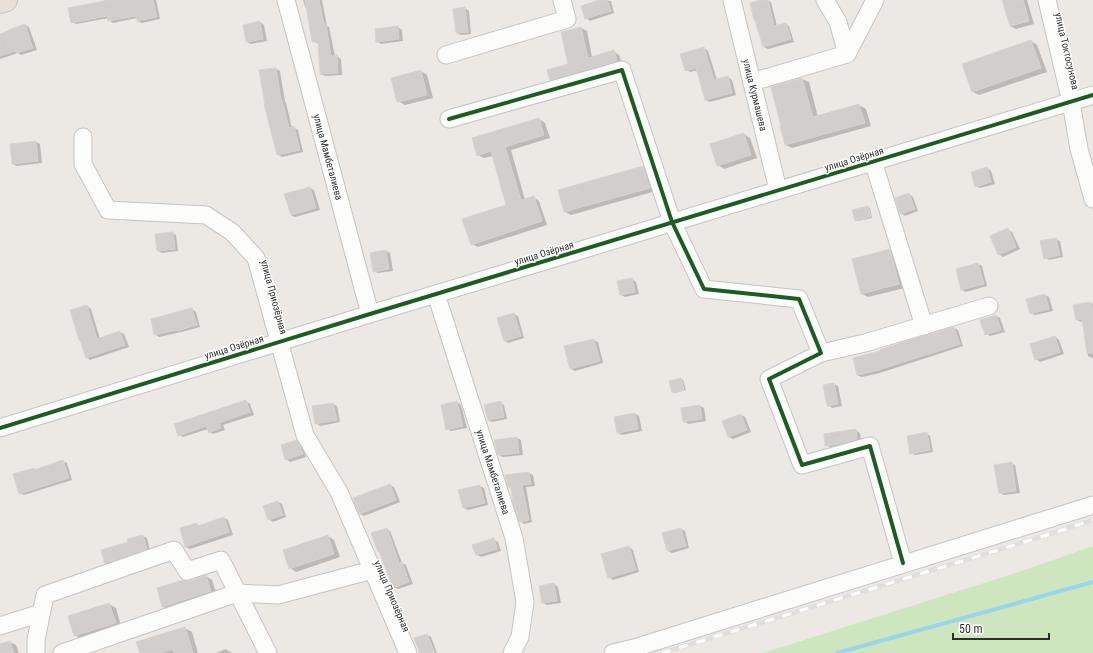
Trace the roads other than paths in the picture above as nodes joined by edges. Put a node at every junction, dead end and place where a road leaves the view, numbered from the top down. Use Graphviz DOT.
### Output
graph roads {
  1 [pos="6,0"];
  2 [pos="286,0"];
  3 [pos="562,0"];
  4 [pos="732,0"];
  5 [pos="825,0"];
  6 [pos="875,0"];
  7 [pos="1047,0"];
  8 [pos="0,2"];
  9 [pos="847,54"];
  10 [pos="446,55"];
  11 [pos="752,82"];
  12 [pos="1093,95"];
  13 [pos="1070,102"];
  14 [pos="449,119"];
  15 [pos="83,137"];
  16 [pos="873,161"];
  17 [pos="778,190"];
  18 [pos="1093,199"];
  19 [pos="672,222"];
  20 [pos="436,294"];
  21 [pos="989,306"];
  22 [pos="370,314"];
  23 [pos="924,326"];
  24 [pos="278,342"];
  25 [pos="821,353"];
  26 [pos="0,428"];
  27 [pos="1093,505"];
  28 [pos="903,563"];
  29 [pos="372,570"];
  30 [pos="237,593"];
  31 [pos="41,613"];
  32 [pos="0,626"];
  33 [pos="36,653"];
  34 [pos="62,653"];
  35 [pos="268,653"];
  36 [pos="408,653"];
  37 [pos="512,653"];
  38 [pos="613,653"];
  1 -- 8 [label="highway"];
  2 -- 22 [label="street, улица Мамбеталиева"];
  3 -- 10 [label="street"];
  4 -- 11 [label="street, улица Курмашева"];
  5 -- 9 [label="street"];
  6 -- 9 [label="street"];
  7 -- 13 [label="street, улица Токтосунова"];
  9 -- 11 [label="street"];
  11 -- 17 [label="street, улица Курмашева"];
  12 -- 13 [label="street, улица Озёрная"];
  13 -- 16 [label="street, улица Озёрная"];
  13 -- 18 [label="street, улица Токтосунова"];
  14 -- 19 [label="street"];
  15 -- 24 [label="street, улица Приозёрная"];
  16 -- 17 [label="street, улица Озёрная"];
  16 -- 23 [label="street"];
  17 -- 19 [label="street, улица Озёрная"];
  19 -- 20 [label="street, улица Озёрная"];
  19 -- 25 [label="street"];
  20 -- 22 [label="street, улица Озёрная"];
  20 -- 37 [label="street, улица Мамбеталиева"];
  21 -- 23 [label="street"];
  22 -- 24 [label="street, улица Озёрная"];
  23 -- 25 [label="street"];
  24 -- 26 [label="street, улица Озёрная"];
  24 -- 29 [label="street, улица Приозёрная"];
  25 -- 28 [label="street"];
  27 -- 28 [label="street"];
  28 -- 38 [label="street"];
  29 -- 30 [label="street"];
  29 -- 36 [label="street, улица Приозёрная"];
  30 -- 31 [label="street"];
  30 -- 34 [label="street"];
  30 -- 35 [label="street"];
  31 -- 32 [label="street"];
  31 -- 33 [label="street"];
}
